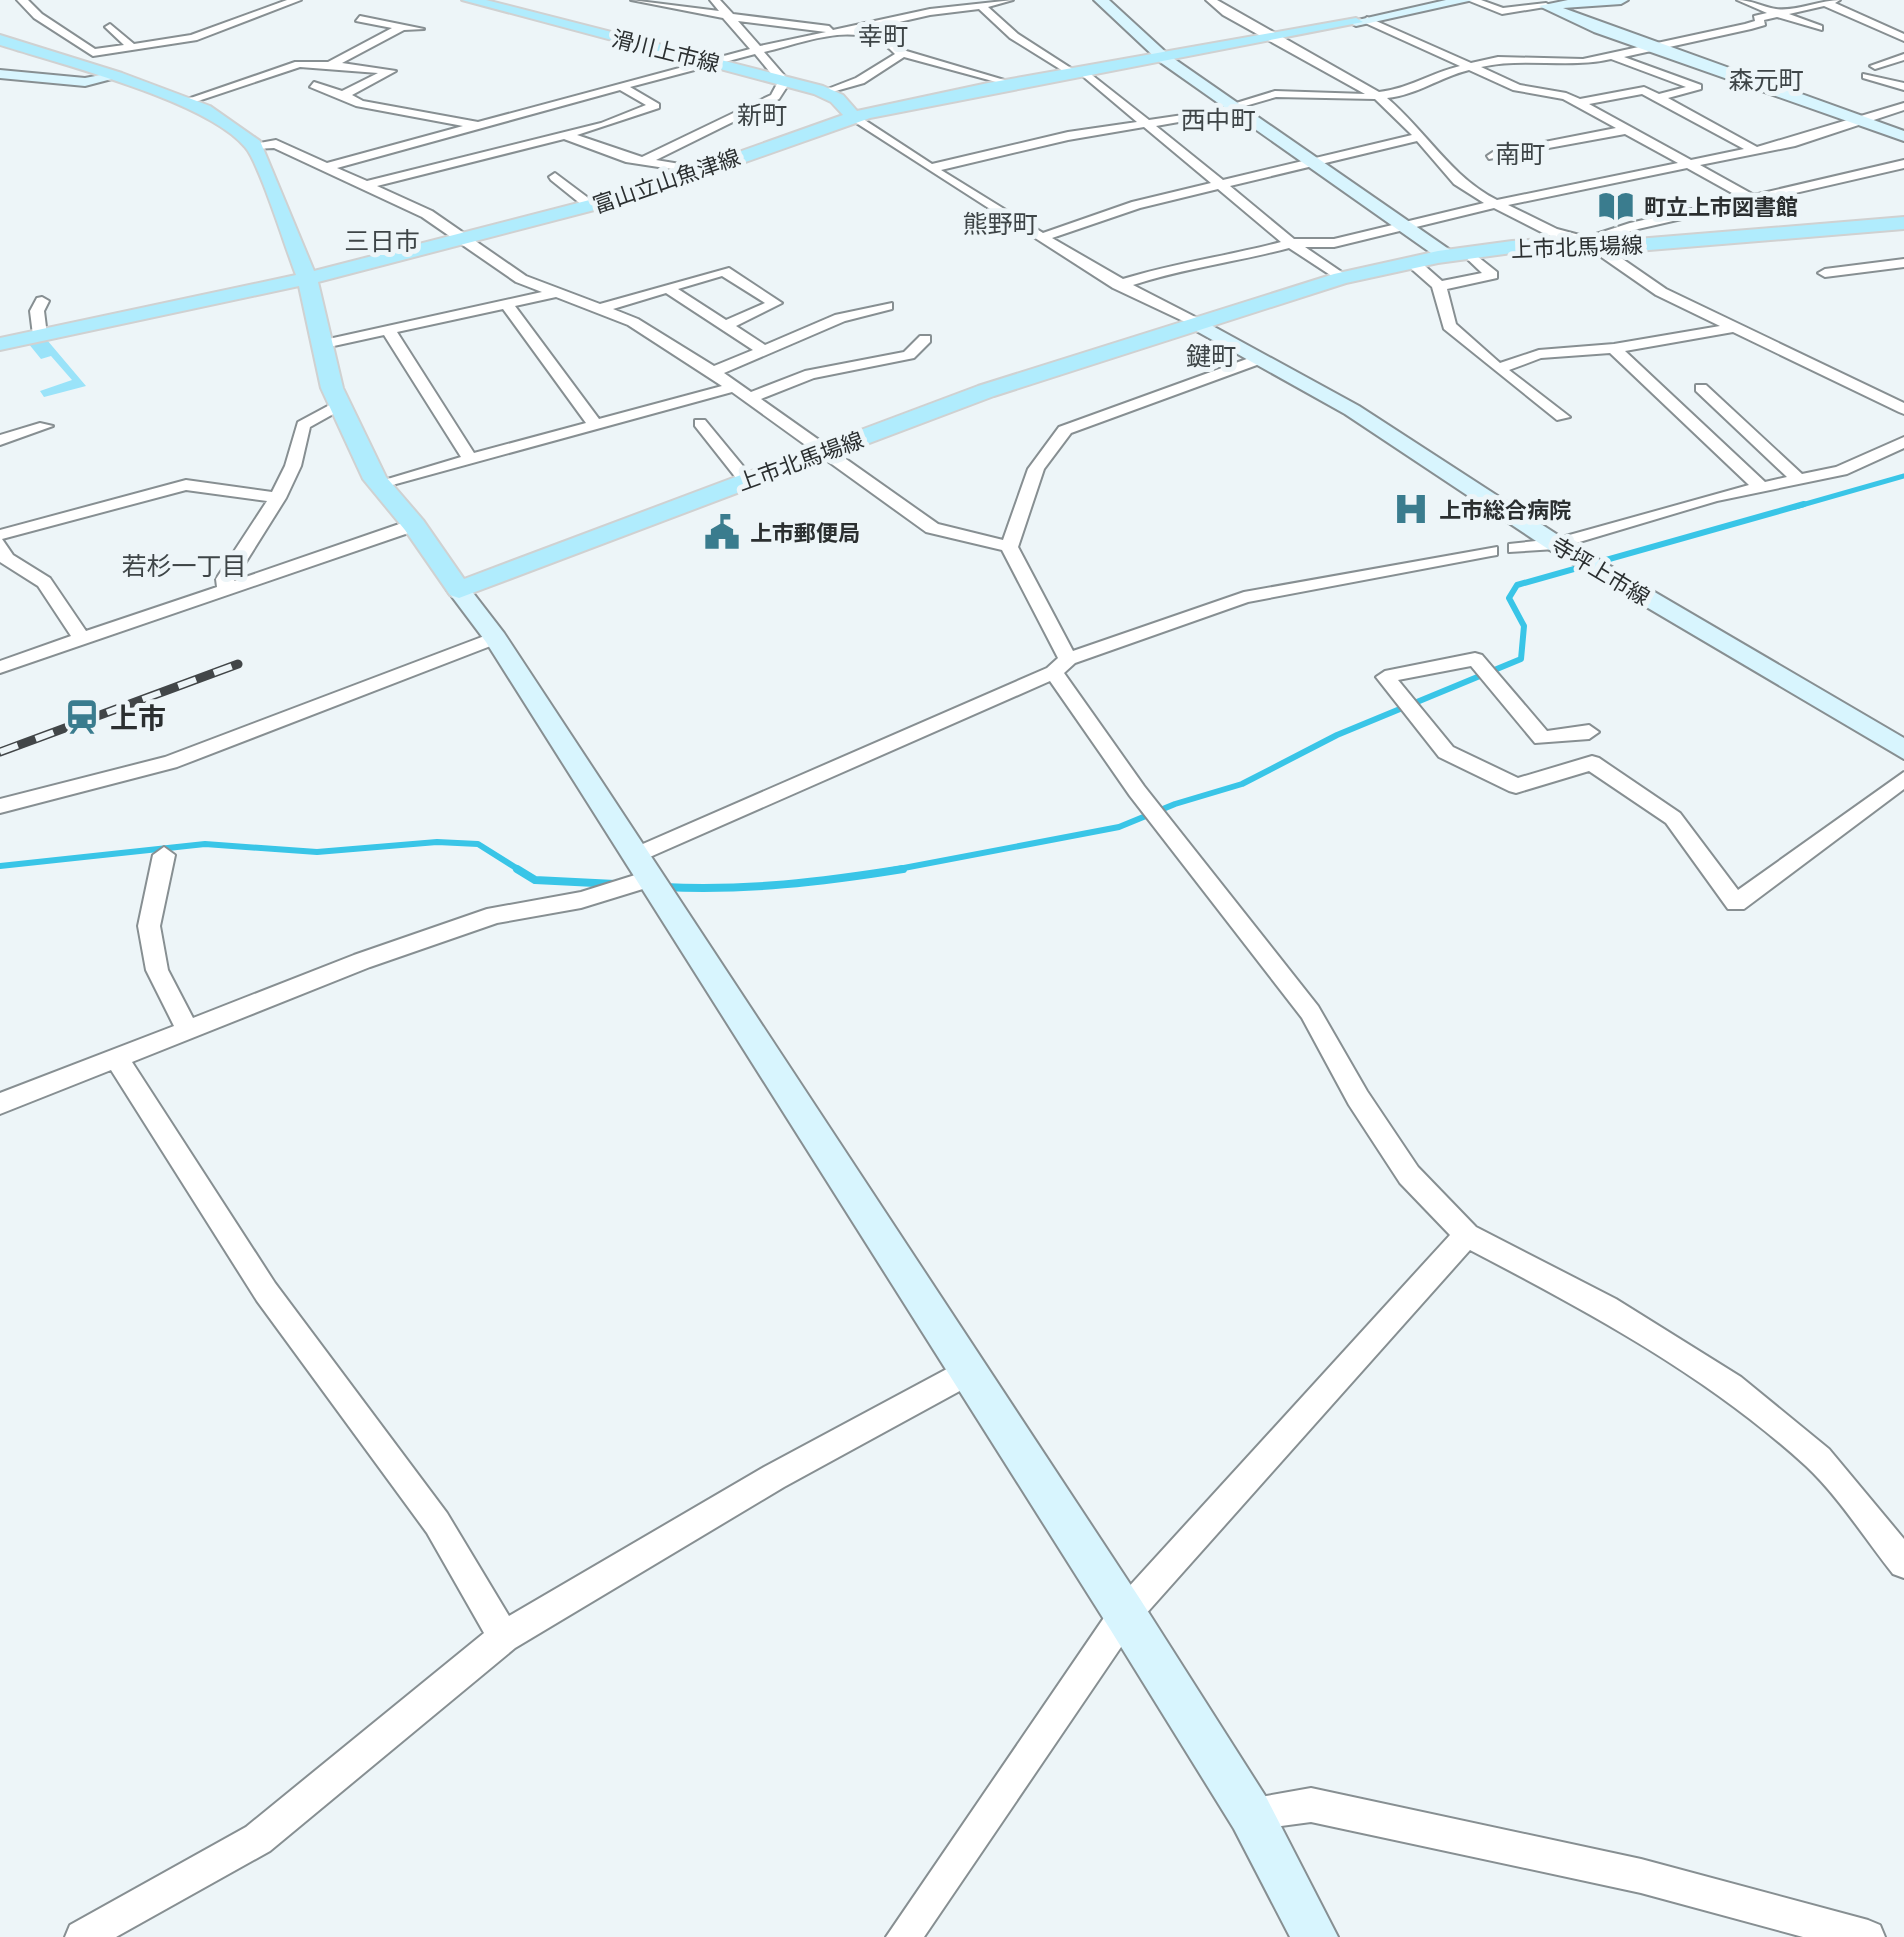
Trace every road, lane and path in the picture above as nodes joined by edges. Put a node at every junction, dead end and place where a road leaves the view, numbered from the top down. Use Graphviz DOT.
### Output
graph roads {
  1 [pos="22,0"];
  2 [pos="296,0"];
  3 [pos="469,0"];
  4 [pos="636,0"];
  5 [pos="715,0"];
  6 [pos="1008,0"];
  7 [pos="1102,0"];
  8 [pos="1211,0"];
  9 [pos="1469,0"];
  10 [pos="1528,0"];
  11 [pos="1622,0"];
  12 [pos="1742,0"];
  13 [pos="1831,2"];
  14 [pos="981,6"];
  15 [pos="1335,6"];
  16 [pos="1546,6"];
  17 [pos="1777,12"];
  18 [pos="727,16"];
  19 [pos="360,18"];
  20 [pos="1362,21"];
  21 [pos="110,26"];
  22 [pos="402,27"];
  23 [pos="1818,28"];
  24 [pos="420,29"];
  25 [pos="848,31"];
  26 [pos="1904,38"];
  27 [pos="1278,39"];
  28 [pos="0,40"];
  29 [pos="1652,47"];
  30 [pos="133,48"];
  31 [pos="756,51"];
  32 [pos="902,53"];
  33 [pos="1612,56"];
  34 [pos="1904,57"];
  35 [pos="1166,58"];
  36 [pos="90,60"];
  37 [pos="712,62"];
  38 [pos="330,65"];
  39 [pos="1470,66"];
  40 [pos="1078,72"];
  41 [pos="0,74"];
  42 [pos="116,76"];
  43 [pos="784,82"];
  44 [pos="1007,84"];
  45 [pos="314,85"];
  46 [pos="623,87"];
  47 [pos="1904,88"];
  48 [pos="829,92"];
  49 [pos="343,95"];
  50 [pos="1378,96"];
  51 [pos="1657,98"];
  52 [pos="185,102"];
  53 [pos="1578,102"];
  54 [pos="1904,106"];
  55 [pos="1236,109"];
  56 [pos="853,117"];
  57 [pos="1860,120"];
  58 [pos="1148,123"];
  59 [pos="478,126"];
  60 [pos="1625,130"];
  61 [pos="564,135"];
  62 [pos="1904,136"];
  63 [pos="1417,138"];
  64 [pos="254,145"];
  65 [pos="1754,150"];
  66 [pos="1493,156"];
  67 [pos="644,161"];
  68 [pos="1311,163"];
  69 [pos="1684,164"];
  70 [pos="1904,164"];
  71 [pos="326,166"];
  72 [pos="932,168"];
  73 [pos="700,171"];
  74 [pos="556,178"];
  75 [pos="367,185"];
  76 [pos="1222,185"];
  77 [pos="1750,198"];
  78 [pos="1502,205"];
  79 [pos="590,206"];
  80 [pos="1407,224"];
  81 [pos="1904,224"];
  82 [pos="1041,238"];
  83 [pos="465,240"];
  84 [pos="1589,242"];
  85 [pos="1291,243"];
  86 [pos="1458,254"];
  87 [pos="1412,262"];
  88 [pos="1904,263"];
  89 [pos="1825,273"];
  90 [pos="306,278"];
  91 [pos="1341,278"];
  92 [pos="1118,284"];
  93 [pos="1438,286"];
  94 [pos="667,288"];
  95 [pos="557,293"];
  96 [pos="42,301"];
  97 [pos="506,304"];
  98 [pos="886,306"];
  99 [pos="599,309"];
  100 [pos="1198,324"];
  101 [pos="727,325"];
  102 [pos="1734,328"];
  103 [pos="388,330"];
  104 [pos="40,336"];
  105 [pos="925,339"];
  106 [pos="0,344"];
  107 [pos="320,345"];
  108 [pos="1614,348"];
  109 [pos="764,351"];
  110 [pos="1260,358"];
  111 [pos="1498,369"];
  112 [pos="710,373"];
  113 [pos="730,388"];
  114 [pos="1701,388"];
  115 [pos="747,399"];
  116 [pos="340,404"];
  117 [pos="1904,408"];
  118 [pos="1562,417"];
  119 [pos="700,422"];
  120 [pos="595,424"];
  121 [pos="44,426"];
  122 [pos="0,440"];
  123 [pos="1904,442"];
  124 [pos="826,452"];
  125 [pos="470,458"];
  126 [pos="1798,479"];
  127 [pos="746,480"];
  128 [pos="379,484"];
  129 [pos="1761,486"];
  130 [pos="278,498"];
  131 [pos="414,525"];
  132 [pos="0,535"];
  133 [pos="0,544"];
  134 [pos="1556,544"];
  135 [pos="1009,547"];
  136 [pos="1515,548"];
  137 [pos="1492,551"];
  138 [pos="28,574"];
  139 [pos="0,583"];
  140 [pos="459,590"];
  141 [pos="226,591"];
  142 [pos="495,638"];
  143 [pos="82,639"];
  144 [pos="1061,665"];
  145 [pos="0,667"];
  146 [pos="1589,732"];
  147 [pos="1904,750"];
  148 [pos="1904,780"];
  149 [pos="0,806"];
  150 [pos="164,855"];
  151 [pos="644,867"];
  152 [pos="188,1031"];
  153 [pos="116,1058"];
  154 [pos="0,1104"];
  155 [pos="1467,1235"];
  156 [pos="968,1372"];
  157 [pos="1904,1563"];
  158 [pos="1125,1614"];
  159 [pos="504,1636"];
  160 [pos="1250,1814"];
  161 [pos="82,1937"];
  162 [pos="903,1937"];
  163 [pos="1315,1937"];
  164 [pos="1868,1937"];
  1 -- 36 [label="street"];
  2 -- 30 [label="street"];
  3 -- 37 [label="main road, 滑川上市線"];
  4 -- 18 [label="street"];
  5 -- 18 [label="street"];
  6 -- 14 [label="street"];
  7 -- 35 [label="main road"];
  8 -- 27 [label="street"];
  9 -- 16 [label="street"];
  9 -- 20 [label="main road"];
  10 -- 16 [label="main road"];
  11 -- 16 [label="main road"];
  12 -- 17 [label="street"];
  13 -- 17 [label="street"];
  13 -- 26 [label="street"];
  14 -- 25 [label="street"];
  14 -- 40 [label="street"];
  15 -- 20 [label="main road"];
  16 -- 29 [label="main road"];
  17 -- 23 [label="street"];
  17 -- 29 [label="street"];
  18 -- 25 [label="street"];
  18 -- 31 [label="street"];
  19 -- 22 [label="street"];
  20 -- 27 [label="main road, 富山立山魚津線"];
  20 -- 39 [label="street"];
  21 -- 30 [label="street"];
  22 -- 24 [label="street"];
  22 -- 38 [label="street"];
  25 -- 31 [label="street"];
  25 -- 32 [label="street"];
  27 -- 35 [label="main road, 富山立山魚津線"];
  27 -- 50 [label="street"];
  28 -- 36 [label="main road"];
  29 -- 33 [label="street"];
  29 -- 57 [label="main road"];
  30 -- 36 [label="street"];
  31 -- 37 [label="street"];
  31 -- 43 [label="street"];
  32 -- 44 [label="street"];
  32 -- 48 [label="street"];
  33 -- 39 [label="street"];
  33 -- 51 [label="street"];
  34 -- 47 [label="street"];
  35 -- 40 [label="main road, 富山立山魚津線"];
  35 -- 55 [label="main road"];
  36 -- 42 [label="main road"];
  37 -- 43 [label="main road, 滑川上市線"];
  37 -- 46 [label="street"];
  38 -- 49 [label="street"];
  38 -- 52 [label="street"];
  39 -- 50 [label="street"];
  39 -- 53 [label="street"];
  40 -- 44 [label="main road, 富山立山魚津線"];
  40 -- 58 [label="street"];
  41 -- 42 [label="main road"];
  42 -- 52 [label="main road"];
  43 -- 48 [label="main road, 滑川上市線"];
  43 -- 67 [label="street"];
  44 -- 56 [label="main road, 富山立山魚津線"];
  45 -- 49 [label="street"];
  46 -- 59 [label="street"];
  46 -- 61 [label="street"];
  48 -- 56 [label="main road"];
  49 -- 59 [label="street"];
  50 -- 55 [label="street"];
  50 -- 63 [label="street"];
  51 -- 53 [label="street"];
  51 -- 65 [label="street"];
  52 -- 64 [label="main road"];
  53 -- 60 [label="street"];
  54 -- 57 [label="street"];
  55 -- 58 [label="street"];
  55 -- 68 [label="main road"];
  56 -- 72 [label="street"];
  56 -- 73 [label="main road, 富山立山魚津線"];
  57 -- 62 [label="main road"];
  57 -- 65 [label="street"];
  58 -- 72 [label="street"];
  58 -- 76 [label="street"];
  59 -- 71 [label="street"];
  60 -- 66 [label="street"];
  60 -- 69 [label="street"];
  61 -- 67 [label="street"];
  61 -- 75 [label="street"];
  63 -- 68 [label="street"];
  63 -- 78 [label="street"];
  64 -- 71 [label="street"];
  64 -- 90 [label="main road"];
  65 -- 69 [label="street"];
  67 -- 73 [label="street"];
  68 -- 76 [label="street"];
  68 -- 80 [label="main road"];
  69 -- 77 [label="street"];
  69 -- 78 [label="street"];
  70 -- 77 [label="street"];
  71 -- 75 [label="street"];
  72 -- 82 [label="street"];
  73 -- 79 [label="main road, 富山立山魚津線"];
  74 -- 79 [label="street"];
  75 -- 83 [label="street"];
  76 -- 82 [label="street"];
  76 -- 85 [label="street"];
  77 -- 84 [label="street"];
  78 -- 80 [label="street"];
  78 -- 84 [label="street"];
  79 -- 83 [label="main road, 富山立山魚津線"];
  80 -- 85 [label="street"];
  80 -- 86 [label="main road"];
  81 -- 84 [label="main road, 上市北馬場線"];
  82 -- 92 [label="street"];
  83 -- 90 [label="main road, 富山立山魚津線"];
  83 -- 95 [label="street"];
  84 -- 86 [label="main road, 上市北馬場線"];
  84 -- 102 [label="street"];
  85 -- 91 [label="street"];
  85 -- 92 [label="street"];
  86 -- 87 [label="main road, 上市北馬場線"];
  86 -- 93 [label="street"];
  87 -- 91 [label="main road, 上市北馬場線"];
  87 -- 93 [label="street"];
  88 -- 89 [label="street"];
  90 -- 104 [label="main road, 富山立山魚津線"];
  90 -- 107 [label="main road"];
  91 -- 100 [label="main road, 上市北馬場線"];
  92 -- 100 [label="street"];
  93 -- 111 [label="street"];
  94 -- 99 [label="street"];
  94 -- 101 [label="street"];
  94 -- 101 [label="street"];
  95 -- 97 [label="street"];
  95 -- 99 [label="street"];
  96 -- 104 [label="street"];
  97 -- 103 [label="street"];
  97 -- 120 [label="street"];
  98 -- 109 [label="street"];
  99 -- 112 [label="street"];
  100 -- 110 [label="main road, 寺坪上市線"];
  100 -- 124 [label="main road, 上市北馬場線"];
  101 -- 109 [label="street"];
  102 -- 108 [label="street"];
  102 -- 117 [label="street"];
  103 -- 107 [label="street"];
  103 -- 125 [label="street"];
  104 -- 106 [label="main road, 富山立山魚津線"];
  105 -- 115 [label="street"];
  107 -- 116 [label="main road"];
  108 -- 111 [label="street"];
  108 -- 129 [label="street"];
  109 -- 112 [label="street"];
  110 -- 134 [label="main road, 寺坪上市線"];
  110 -- 135 [label="street"];
  111 -- 118 [label="street"];
  112 -- 113 [label="street"];
  113 -- 115 [label="street"];
  113 -- 120 [label="street"];
  114 -- 126 [label="street"];
  115 -- 124 [label="street"];
  116 -- 128 [label="main road"];
  116 -- 130 [label="street"];
  119 -- 127 [label="street"];
  120 -- 125 [label="street"];
  121 -- 122 [label="street"];
  123 -- 126 [label="street"];
  124 -- 127 [label="main road, 上市北馬場線"];
  124 -- 135 [label="street"];
  125 -- 128 [label="street"];
  126 -- 129 [label="street"];
  127 -- 140 [label="main road, 上市北馬場線"];
  128 -- 131 [label="main road"];
  129 -- 134 [label="street"];
  130 -- 132 [label="street"];
  130 -- 141 [label="street"];
  131 -- 140 [label="main road"];
  131 -- 141 [label="street"];
  133 -- 138 [label="street"];
  134 -- 136 [label="street"];
  134 -- 147 [label="main road, 寺坪上市線"];
  135 -- 144 [label="street"];
  137 -- 144 [label="street"];
  138 -- 139 [label="street"];
  138 -- 143 [label="street"];
  140 -- 142 [label="main road"];
  141 -- 143 [label="street"];
  142 -- 149 [label="street"];
  142 -- 151 [label="main road"];
  143 -- 145 [label="street"];
  144 -- 151 [label="street"];
  144 -- 155 [label="street"];
  146 -- 148 [label="street"];
  150 -- 152 [label="street"];
  151 -- 152 [label="street"];
  151 -- 156 [label="main road"];
  152 -- 153 [label="street"];
  153 -- 154 [label="street"];
  153 -- 159 [label="street"];
  155 -- 157 [label="street"];
  155 -- 158 [label="street"];
  156 -- 158 [label="main road"];
  156 -- 159 [label="street"];
  158 -- 160 [label="main road"];
  158 -- 162 [label="street"];
  159 -- 161 [label="street"];
  160 -- 163 [label="main road"];
  160 -- 164 [label="street"];
}
